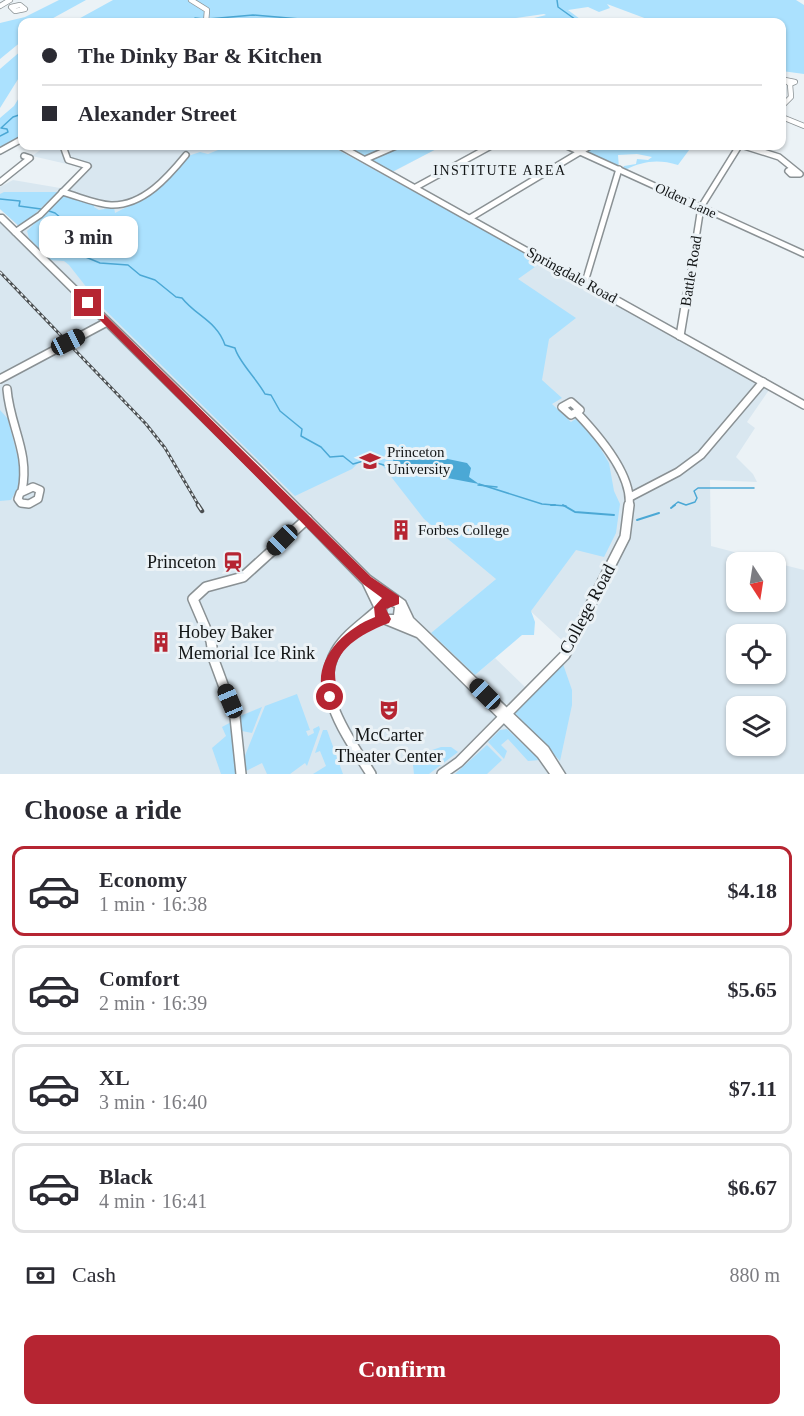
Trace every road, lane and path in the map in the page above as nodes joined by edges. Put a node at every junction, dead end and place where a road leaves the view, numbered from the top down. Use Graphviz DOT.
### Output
graph roads {
  1 [pos="10,0"];
  2 [pos="191,0"];
  3 [pos="1,5"];
  4 [pos="11,7"];
  5 [pos="207,18"];
  6 [pos="790,84"];
  7 [pos="786,102"];
  8 [pos="786,119"];
  9 [pos="804,126"];
  10 [pos="18,141"];
  11 [pos="64,150"];
  12 [pos="348,150"];
  13 [pos="387,150"];
  14 [pos="484,150"];
  15 [pos="737,150"];
  16 [pos="757,150"];
  17 [pos="0,151"];
  18 [pos="580,151"];
  19 [pos="186,155"];
  20 [pos="24,156"];
  21 [pos="366,159"];
  22 [pos="619,170"];
  23 [pos="792,170"];
  24 [pos="0,182"];
  25 [pos="416,187"];
  26 [pos="62,192"];
  27 [pos="701,207"];
  28 [pos="0,217"];
  29 [pos="470,218"];
  30 [pos="15,232"];
  31 [pos="804,254"];
  32 [pos="585,282"];
  33 [pos="107,322"];
  34 [pos="680,336"];
  35 [pos="25,367"];
  36 [pos="0,380"];
  37 [pos="763,382"];
  38 [pos="4,390"];
  39 [pos="804,405"];
  40 [pos="577,413"];
  41 [pos="27,473"];
  42 [pos="36,488"];
  43 [pos="22,491"];
  44 [pos="630,497"];
  45 [pos="307,519"];
  46 [pos="367,580"];
  47 [pos="395,600"];
  48 [pos="403,610"];
  49 [pos="383,614"];
  50 [pos="420,632"];
  51 [pos="506,715"];
  52 [pos="241,774"];
  53 [pos="370,774"];
  54 [pos="442,774"];
  55 [pos="558,774"];
  1 -- 3 [label="street"];
  2 -- 5 [label="street"];
  3 -- 4 [label="street"];
  6 -- 7 [label="street"];
  8 -- 9 [label="street"];
  10 -- 17 [label="street"];
  11 -- 26 [label="street"];
  12 -- 21 [label="street, Springdale Road"];
  13 -- 21 [label="street"];
  14 -- 25 [label="street"];
  15 -- 27 [label="street"];
  16 -- 23 [label="street"];
  18 -- 22 [label="street, Olden Lane"];
  18 -- 29 [label="street"];
  19 -- 26 [label="street"];
  20 -- 24 [label="street"];
  21 -- 25 [label="street, Springdale Road"];
  22 -- 27 [label="street, Olden Lane"];
  22 -- 32 [label="street"];
  25 -- 29 [label="street, Springdale Road"];
  26 -- 30 [label="street"];
  27 -- 31 [label="street, Olden Lane"];
  27 -- 34 [label="street, Battle Road"];
  28 -- 30 [label="main road"];
  29 -- 32 [label="street, Springdale Road"];
  30 -- 33 [label="main road"];
  32 -- 34 [label="street, Springdale Road"];
  33 -- 35 [label="street"];
  33 -- 45 [label="main road"];
  34 -- 37 [label="street, Springdale Road"];
  35 -- 36 [label="street"];
  35 -- 38 [label="street"];
  36 -- 38 [label="street"];
  37 -- 39 [label="street, Springdale Road"];
  37 -- 44 [label="street"];
  38 -- 41 [label="street"];
  40 -- 44 [label="street"];
  41 -- 42 [label="street"];
  41 -- 43 [label="street"];
  42 -- 43 [label="street"];
  42 -- 43 [label="street"];
  44 -- 51 [label="street, College Road"];
  45 -- 46 [label="main road"];
  45 -- 52 [label="street"];
  46 -- 47 [label="main road"];
  46 -- 49 [label="main road"];
  47 -- 48 [label="main road"];
  47 -- 49 [label="main road"];
  48 -- 49 [label="main road"];
  48 -- 50 [label="main road"];
  49 -- 50 [label="main road"];
  49 -- 53 [label="street"];
  50 -- 51 [label="main road"];
  51 -- 54 [label="street, College Road"];
  51 -- 55 [label="main road"];
}
